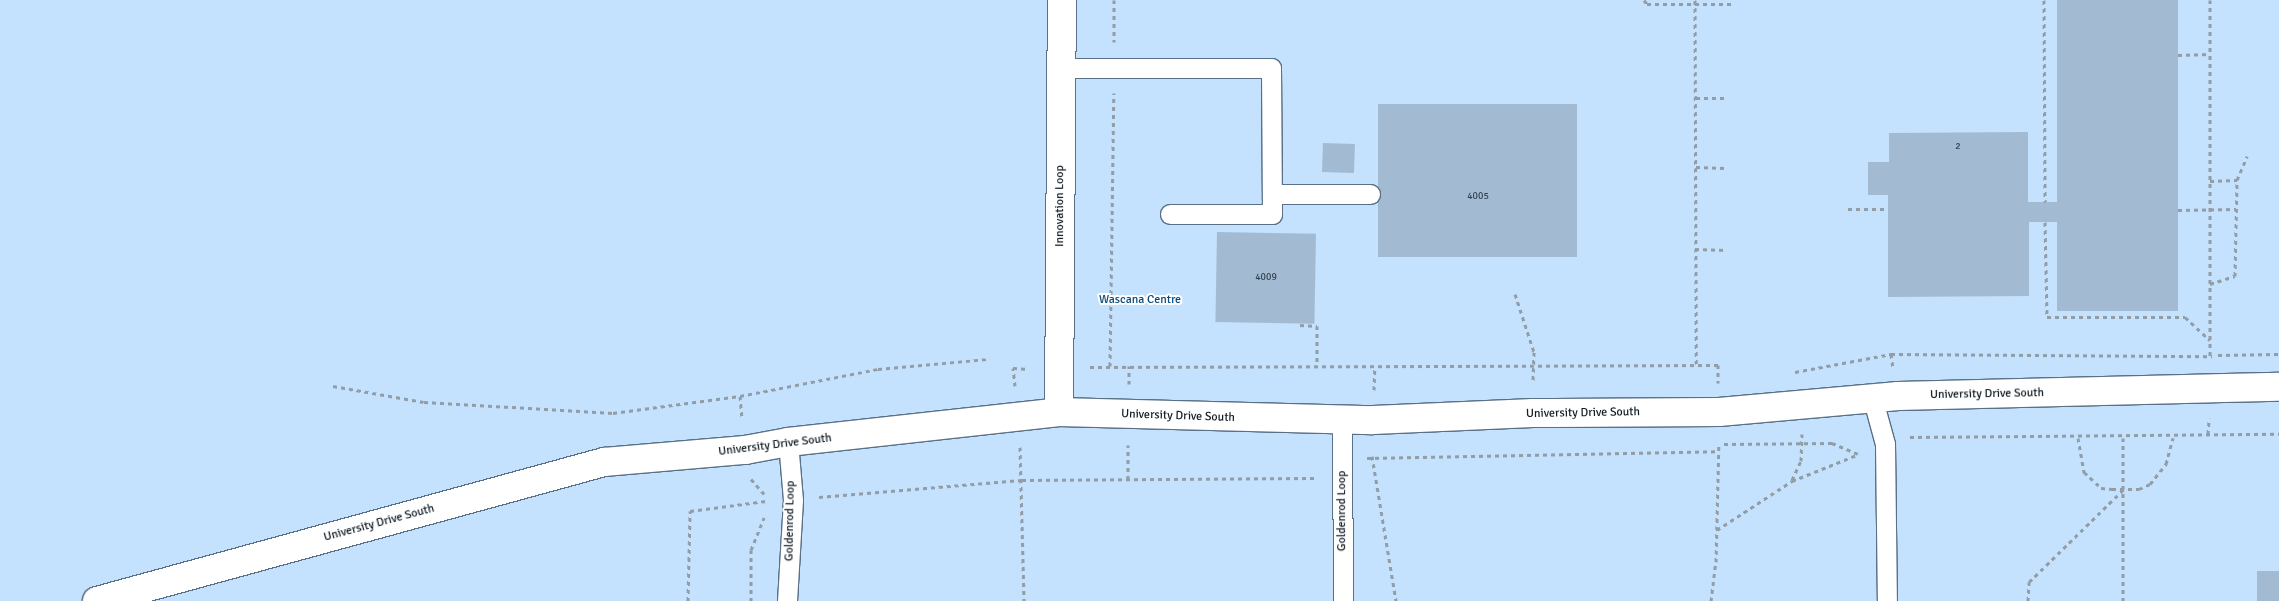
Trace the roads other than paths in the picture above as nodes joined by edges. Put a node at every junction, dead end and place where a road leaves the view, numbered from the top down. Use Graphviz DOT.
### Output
graph roads {
  1 [pos="1062,0"];
  2 [pos="1061,68"];
  3 [pos="1272,194"];
  4 [pos="1370,194"];
  5 [pos="1170,214"];
  6 [pos="2279,387"];
  7 [pos="1873,400"];
  8 [pos="1059,412"];
  9 [pos="1342,420"];
  10 [pos="788,442"];
  11 [pos="97,601"];
  12 [pos="787,601"];
  13 [pos="1343,601"];
  14 [pos="1887,601"];
  1 -- 2 [label="street, Innovation Loop"];
  2 -- 3 [label="lane"];
  2 -- 8 [label="street, Innovation Loop"];
  3 -- 4 [label="lane"];
  3 -- 5 [label="lane"];
  6 -- 7 [label="street, University Drive South"];
  7 -- 9 [label="street, University Drive South"];
  7 -- 14 [label="lane"];
  8 -- 9 [label="street, University Drive South"];
  8 -- 10 [label="street, University Drive South"];
  9 -- 13 [label="lane, Goldenrod Loop"];
  10 -- 11 [label="street, University Drive South"];
  10 -- 12 [label="lane, Goldenrod Loop"];
}
